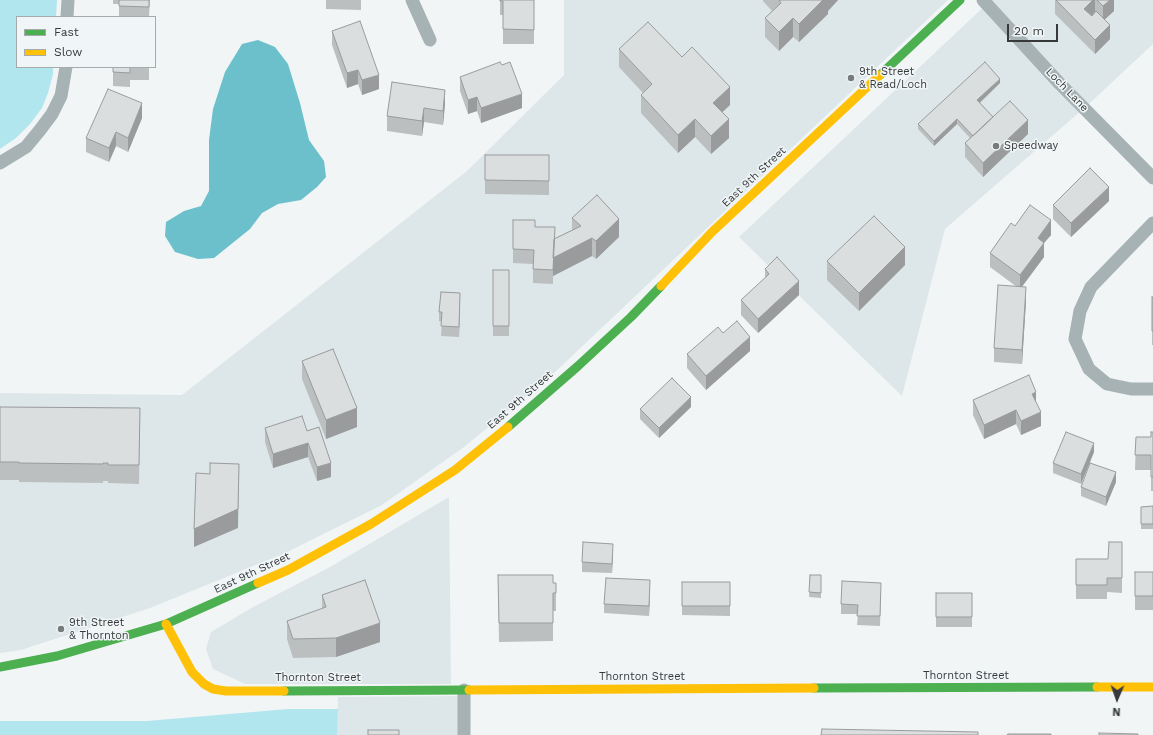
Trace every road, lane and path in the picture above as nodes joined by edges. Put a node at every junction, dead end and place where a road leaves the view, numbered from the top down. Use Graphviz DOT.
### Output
graph roads {
  1 [pos="68,0"];
  2 [pos="412,0"];
  3 [pos="960,0"];
  4 [pos="983,0"];
  5 [pos="67,16"];
  6 [pos="430,40"];
  7 [pos="66,68"];
  8 [pos="0,163"];
  9 [pos="1153,178"];
  10 [pos="1153,223"];
  11 [pos="1153,389"];
  12 [pos="166,624"];
  13 [pos="0,667"];
  14 [pos="1153,687"];
  15 [pos="464,690"];
  16 [pos="464,735"];
  1 -- 5 [label="street"];
  2 -- 6 [label="street"];
  3 -- 12 [label="main road, East 9th Street"];
  4 -- 9 [label="street, Loch Lane"];
  7 -- 8 [label="street"];
  10 -- 11 [label="street"];
  12 -- 13 [label="main road, East 9th Street"];
  12 -- 15 [label="main road, Thornton Street"];
  14 -- 15 [label="main road, Thornton Street"];
  15 -- 16 [label="street"];
}
